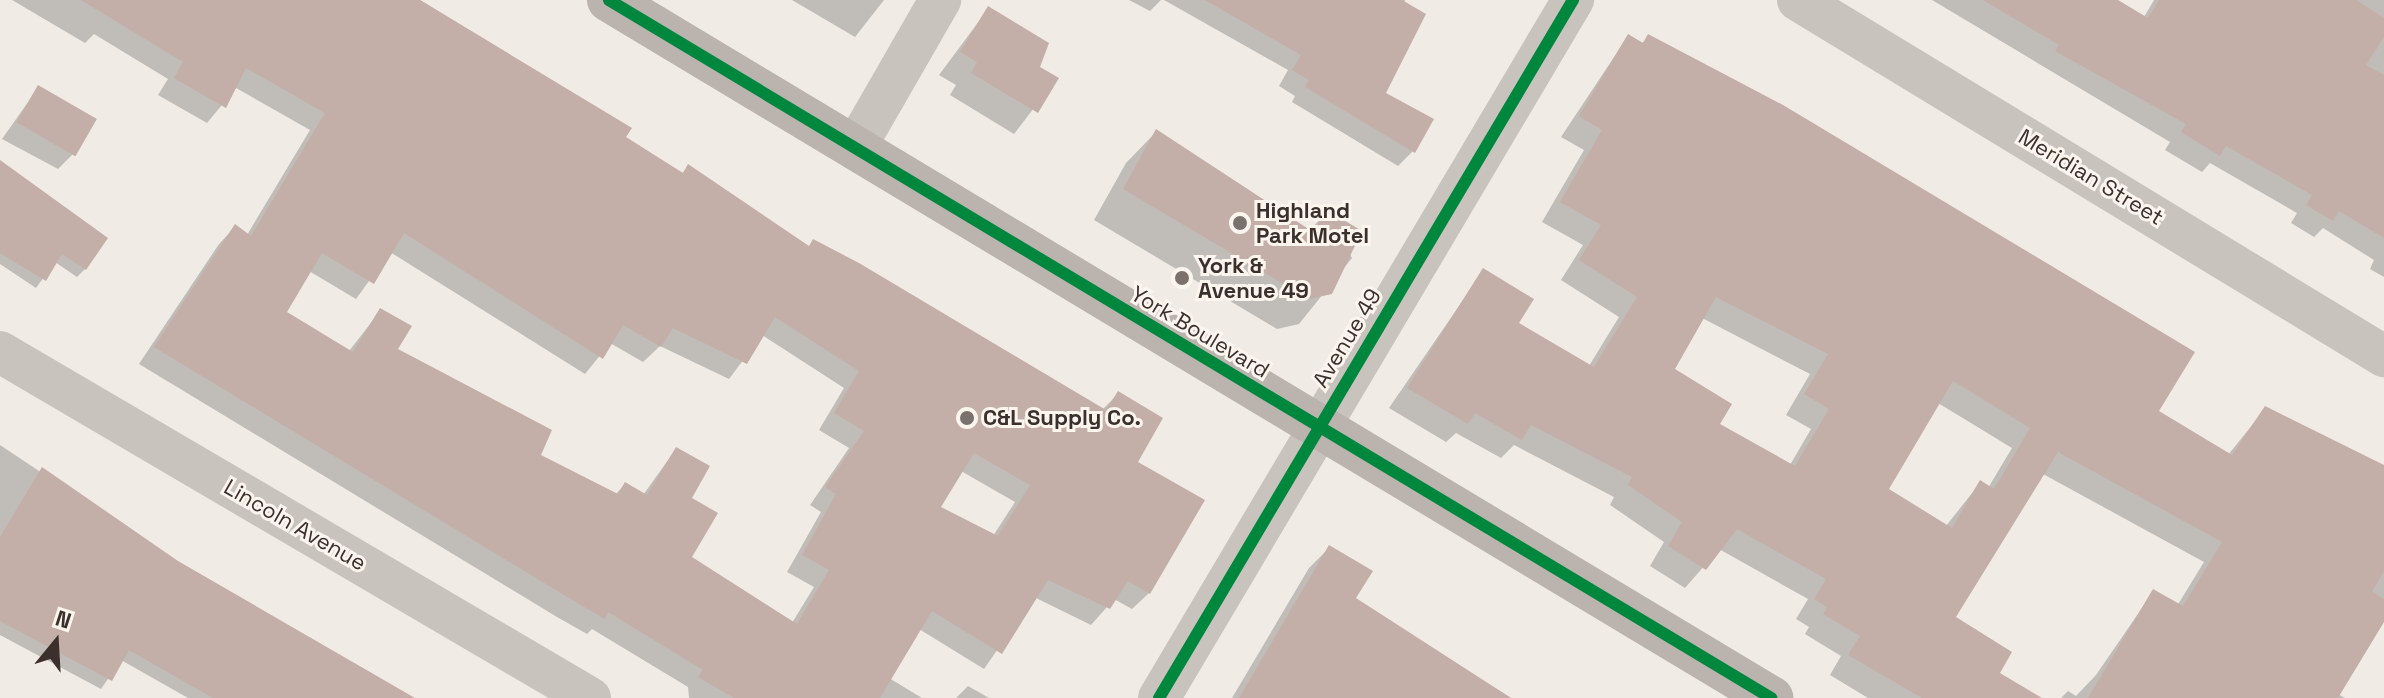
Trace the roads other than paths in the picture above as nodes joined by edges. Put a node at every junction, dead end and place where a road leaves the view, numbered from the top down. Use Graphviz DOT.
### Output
graph roads {
  1 [pos="609,0"];
  2 [pos="940,0"];
  3 [pos="1573,0"];
  4 [pos="1798,0"];
  5 [pos="855,148"];
  6 [pos="0,352"];
  7 [pos="2384,356"];
  8 [pos="1318,426"];
  9 [pos="590,698"];
  10 [pos="1159,698"];
  11 [pos="1771,698"];
  1 -- 5 [label="main road, York Boulevard"];
  2 -- 5 [label="street"];
  3 -- 8 [label="street, Avenue 49"];
  4 -- 7 [label="street, Meridian Street"];
  5 -- 8 [label="main road, York Boulevard"];
  6 -- 9 [label="street, Lincoln Avenue"];
  8 -- 10 [label="street, Avenue 49"];
  8 -- 11 [label="main road, York Boulevard"];
}
